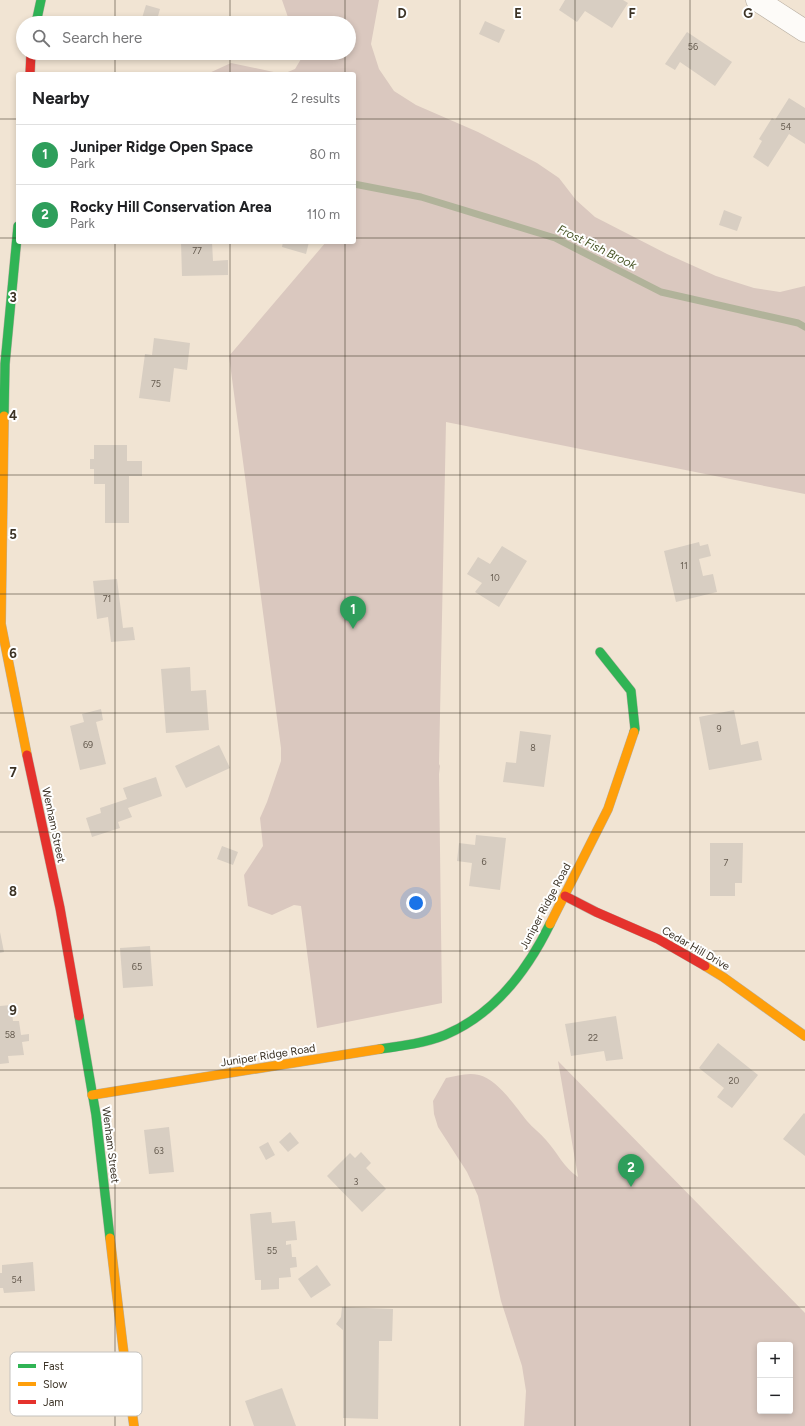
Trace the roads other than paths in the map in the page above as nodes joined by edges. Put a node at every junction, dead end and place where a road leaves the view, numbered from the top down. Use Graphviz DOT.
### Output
graph roads {
  1 [pos="41,0"];
  2 [pos="757,0"];
  3 [pos="38,16"];
  4 [pos="805,31"];
  5 [pos="31,60"];
  6 [pos="30,72"];
  7 [pos="16,244"];
  8 [pos="1,507"];
  9 [pos="600,652"];
  10 [pos="565,896"];
  11 [pos="805,1036"];
  12 [pos="92,1095"];
  13 [pos="124,1352"];
  14 [pos="133,1416"];
  15 [pos="134,1426"];
  1 -- 3 [label="main road"];
  2 -- 4 [label="street"];
  5 -- 6 [label="main road"];
  7 -- 8 [label="main road, Wenham Street"];
  8 -- 12 [label="main road, Wenham Street"];
  9 -- 10 [label="main road, Juniper Ridge Road"];
  10 -- 11 [label="main road, Cedar Hill Drive"];
  10 -- 12 [label="main road, Juniper Ridge Road"];
  12 -- 13 [label="main road, Wenham Street"];
  14 -- 15 [label="main road, Wenham Street"];
}
